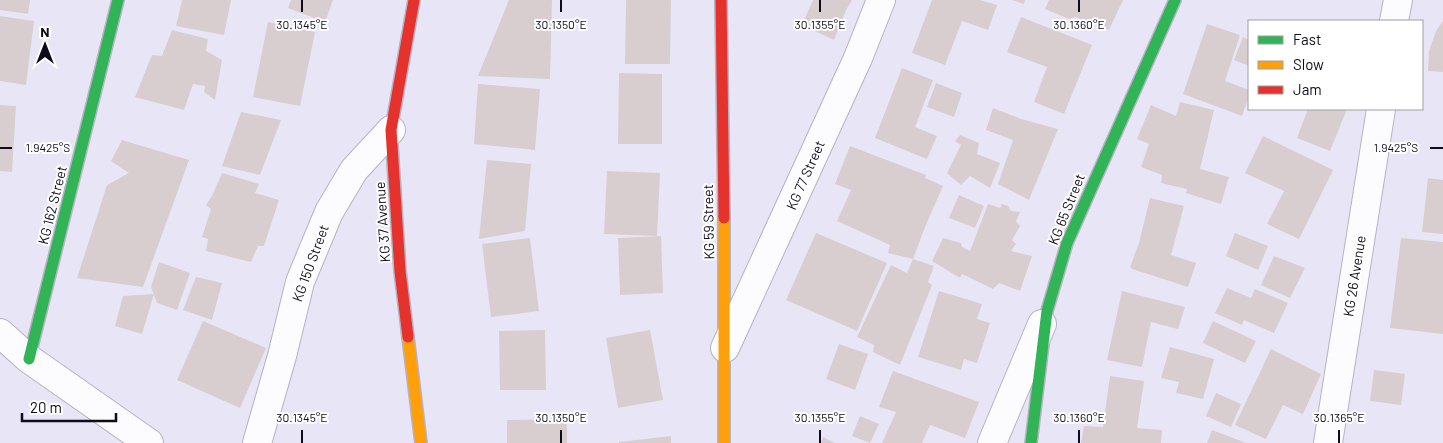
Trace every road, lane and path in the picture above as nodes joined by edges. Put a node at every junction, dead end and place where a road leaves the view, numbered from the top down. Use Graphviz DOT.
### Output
graph roads {
  1 [pos="118,0"];
  2 [pos="414,0"];
  3 [pos="720,0"];
  4 [pos="881,0"];
  5 [pos="1176,0"];
  6 [pos="1398,0"];
  7 [pos="1394,20"];
  8 [pos="1381,110"];
  9 [pos="391,130"];
  10 [pos="1047,311"];
  11 [pos="0,332"];
  12 [pos="725,348"];
  13 [pos="29,359"];
  14 [pos="149,443"];
  15 [pos="257,443"];
  16 [pos="421,443"];
  17 [pos="724,443"];
  18 [pos="992,443"];
  19 [pos="1031,443"];
  20 [pos="1328,443"];
  1 -- 13 [label="street, KG 162 Street"];
  2 -- 9 [label="street, KG 37 Avenue"];
  3 -- 12 [label="street, KG 59 Street"];
  4 -- 12 [label="street, KG 77 Street"];
  5 -- 10 [label="street, KG 65 Street"];
  6 -- 7 [label="street"];
  8 -- 20 [label="street, KG 26 Avenue"];
  9 -- 15 [label="street, KG 150 Street"];
  9 -- 16 [label="street, KG 37 Avenue"];
  10 -- 18 [label="street"];
  10 -- 19 [label="street, KG 65 Street"];
  11 -- 13 [label="street"];
  12 -- 17 [label="street, KG 59 Street"];
  13 -- 14 [label="street"];
}
